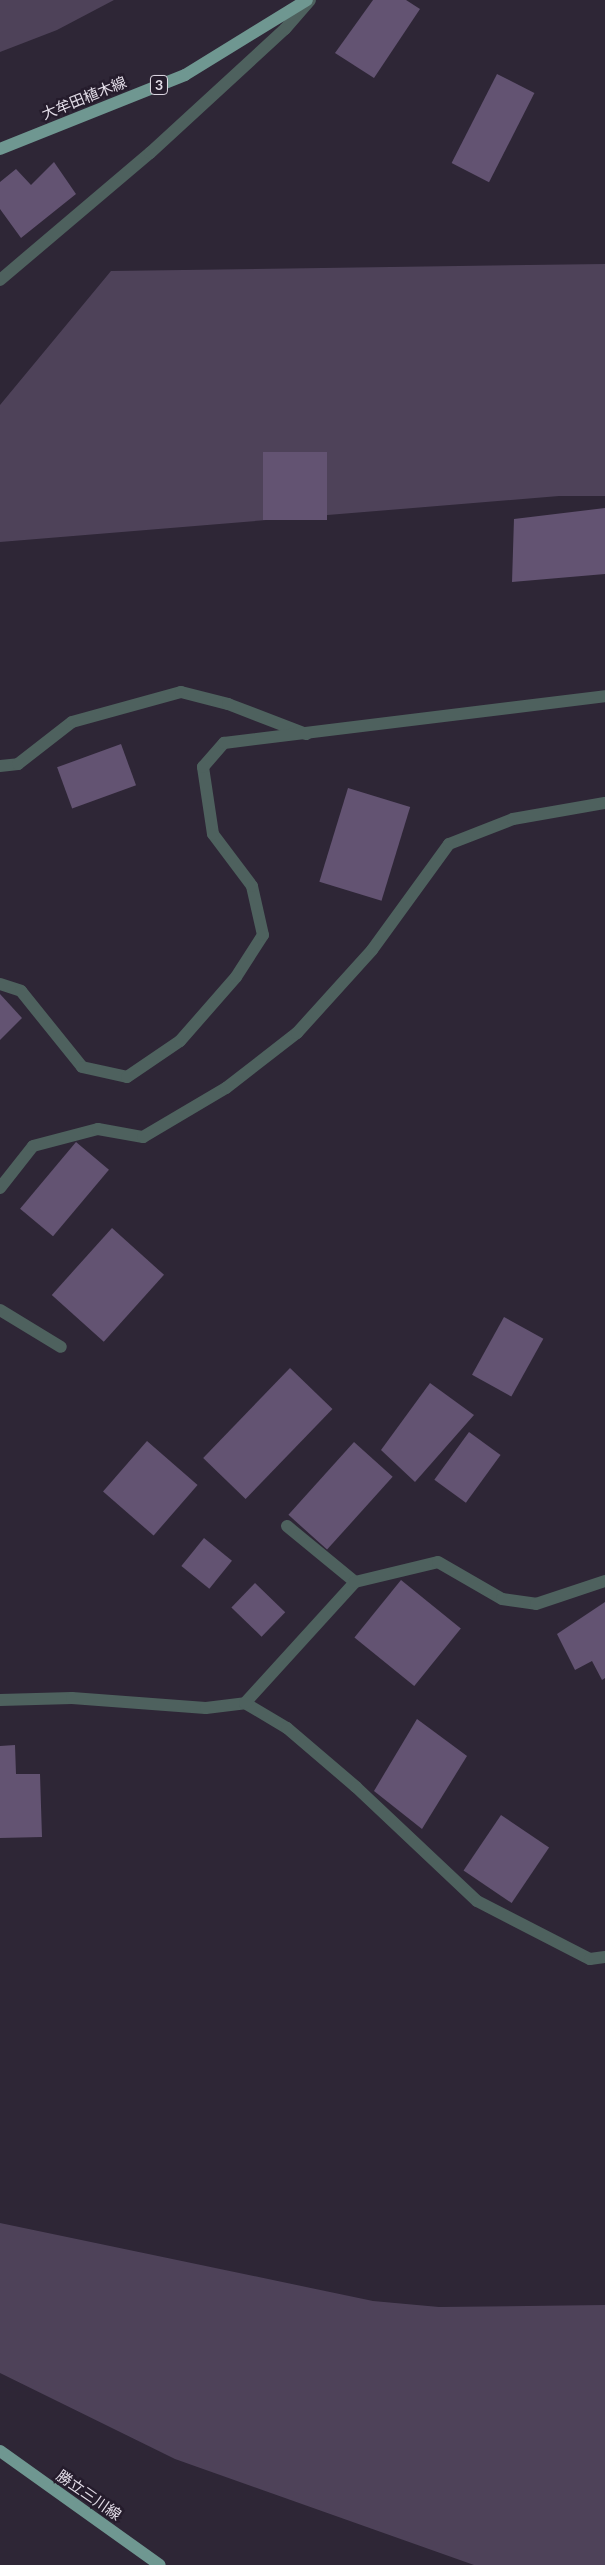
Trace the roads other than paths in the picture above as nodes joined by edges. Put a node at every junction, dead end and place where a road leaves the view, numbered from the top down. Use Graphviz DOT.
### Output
graph roads {
  1 [pos="309,0"];
  2 [pos="0,149"];
  3 [pos="0,280"];
  4 [pos="605,696"];
  5 [pos="308,735"];
  6 [pos="0,766"];
  7 [pos="605,803"];
  8 [pos="0,984"];
  9 [pos="0,1188"];
  10 [pos="0,1310"];
  11 [pos="61,1347"];
  12 [pos="287,1526"];
  13 [pos="605,1581"];
  14 [pos="355,1582"];
  15 [pos="0,1700"];
  16 [pos="245,1703"];
  17 [pos="605,1957"];
  18 [pos="0,2451"];
  19 [pos="160,2565"];
  1 -- 2 [label="main road, 大牟田植木線 / 3"];
  1 -- 3 [label="street"];
  4 -- 5 [label="street"];
  5 -- 6 [label="street"];
  5 -- 8 [label="street"];
  7 -- 9 [label="street"];
  10 -- 11 [label="street"];
  12 -- 14 [label="street"];
  13 -- 14 [label="street"];
  14 -- 16 [label="street"];
  15 -- 16 [label="street"];
  16 -- 17 [label="street"];
  18 -- 19 [label="main road, 勝立三川線"];
}
